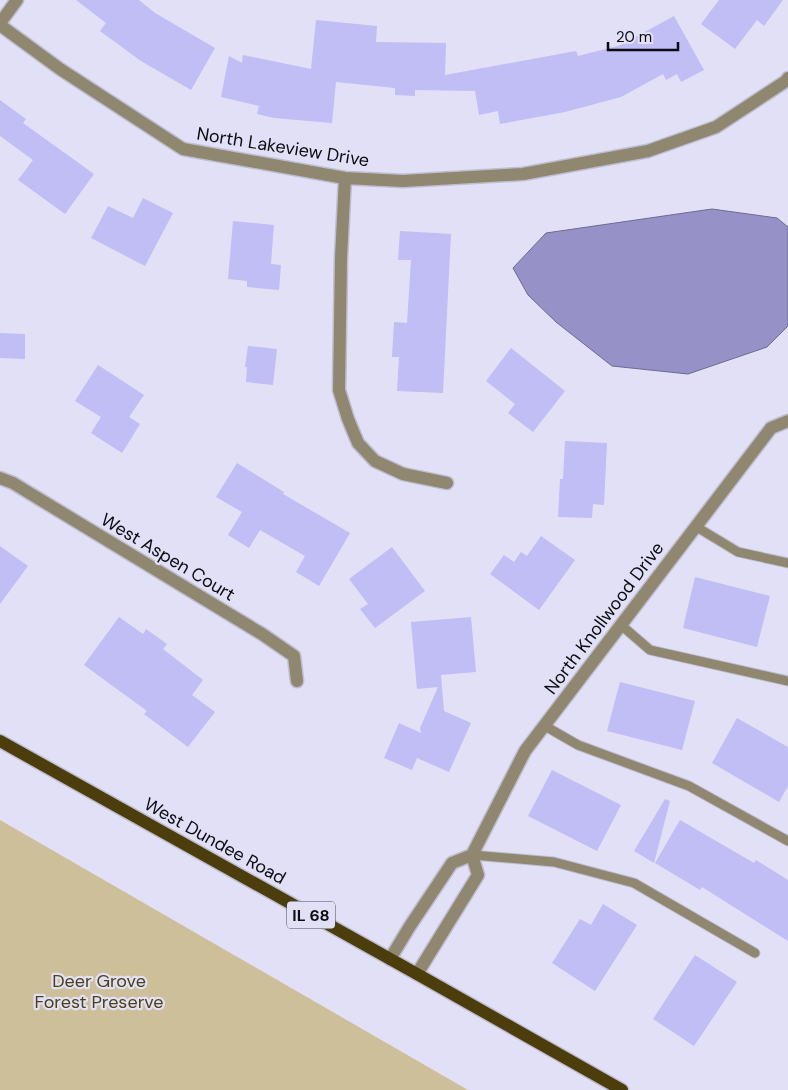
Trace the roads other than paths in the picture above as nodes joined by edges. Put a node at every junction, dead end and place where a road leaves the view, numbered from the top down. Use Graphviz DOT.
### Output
graph roads {
  1 [pos="17,0"];
  2 [pos="0,24"];
  3 [pos="788,78"];
  4 [pos="345,178"];
  5 [pos="788,420"];
  6 [pos="0,478"];
  7 [pos="447,483"];
  8 [pos="695,526"];
  9 [pos="788,563"];
  10 [pos="621,625"];
  11 [pos="297,681"];
  12 [pos="788,681"];
  13 [pos="545,726"];
  14 [pos="0,741"];
  15 [pos="788,841"];
  16 [pos="472,855"];
  17 [pos="755,953"];
  18 [pos="390,959"];
  19 [pos="417,974"];
  20 [pos="622,1090"];
  1 -- 2 [label="street"];
  2 -- 4 [label="street, North Lakeview Drive"];
  3 -- 4 [label="street, North Lakeview Drive"];
  4 -- 7 [label="street"];
  5 -- 8 [label="street, North Knollwood Drive"];
  6 -- 11 [label="street, West Aspen Court"];
  8 -- 9 [label="lane"];
  8 -- 10 [label="street, North Knollwood Drive"];
  10 -- 12 [label="lane"];
  10 -- 13 [label="street, North Knollwood Drive"];
  13 -- 15 [label="lane"];
  13 -- 16 [label="street, North Knollwood Drive"];
  14 -- 18 [label="main road, West Dundee Road / IL 68"];
  16 -- 17 [label="lane"];
  16 -- 18 [label="street"];
  16 -- 19 [label="street"];
  18 -- 19 [label="main road, West Dundee Road / IL 68"];
  19 -- 20 [label="main road, West Dundee Road / IL 68"];
}
